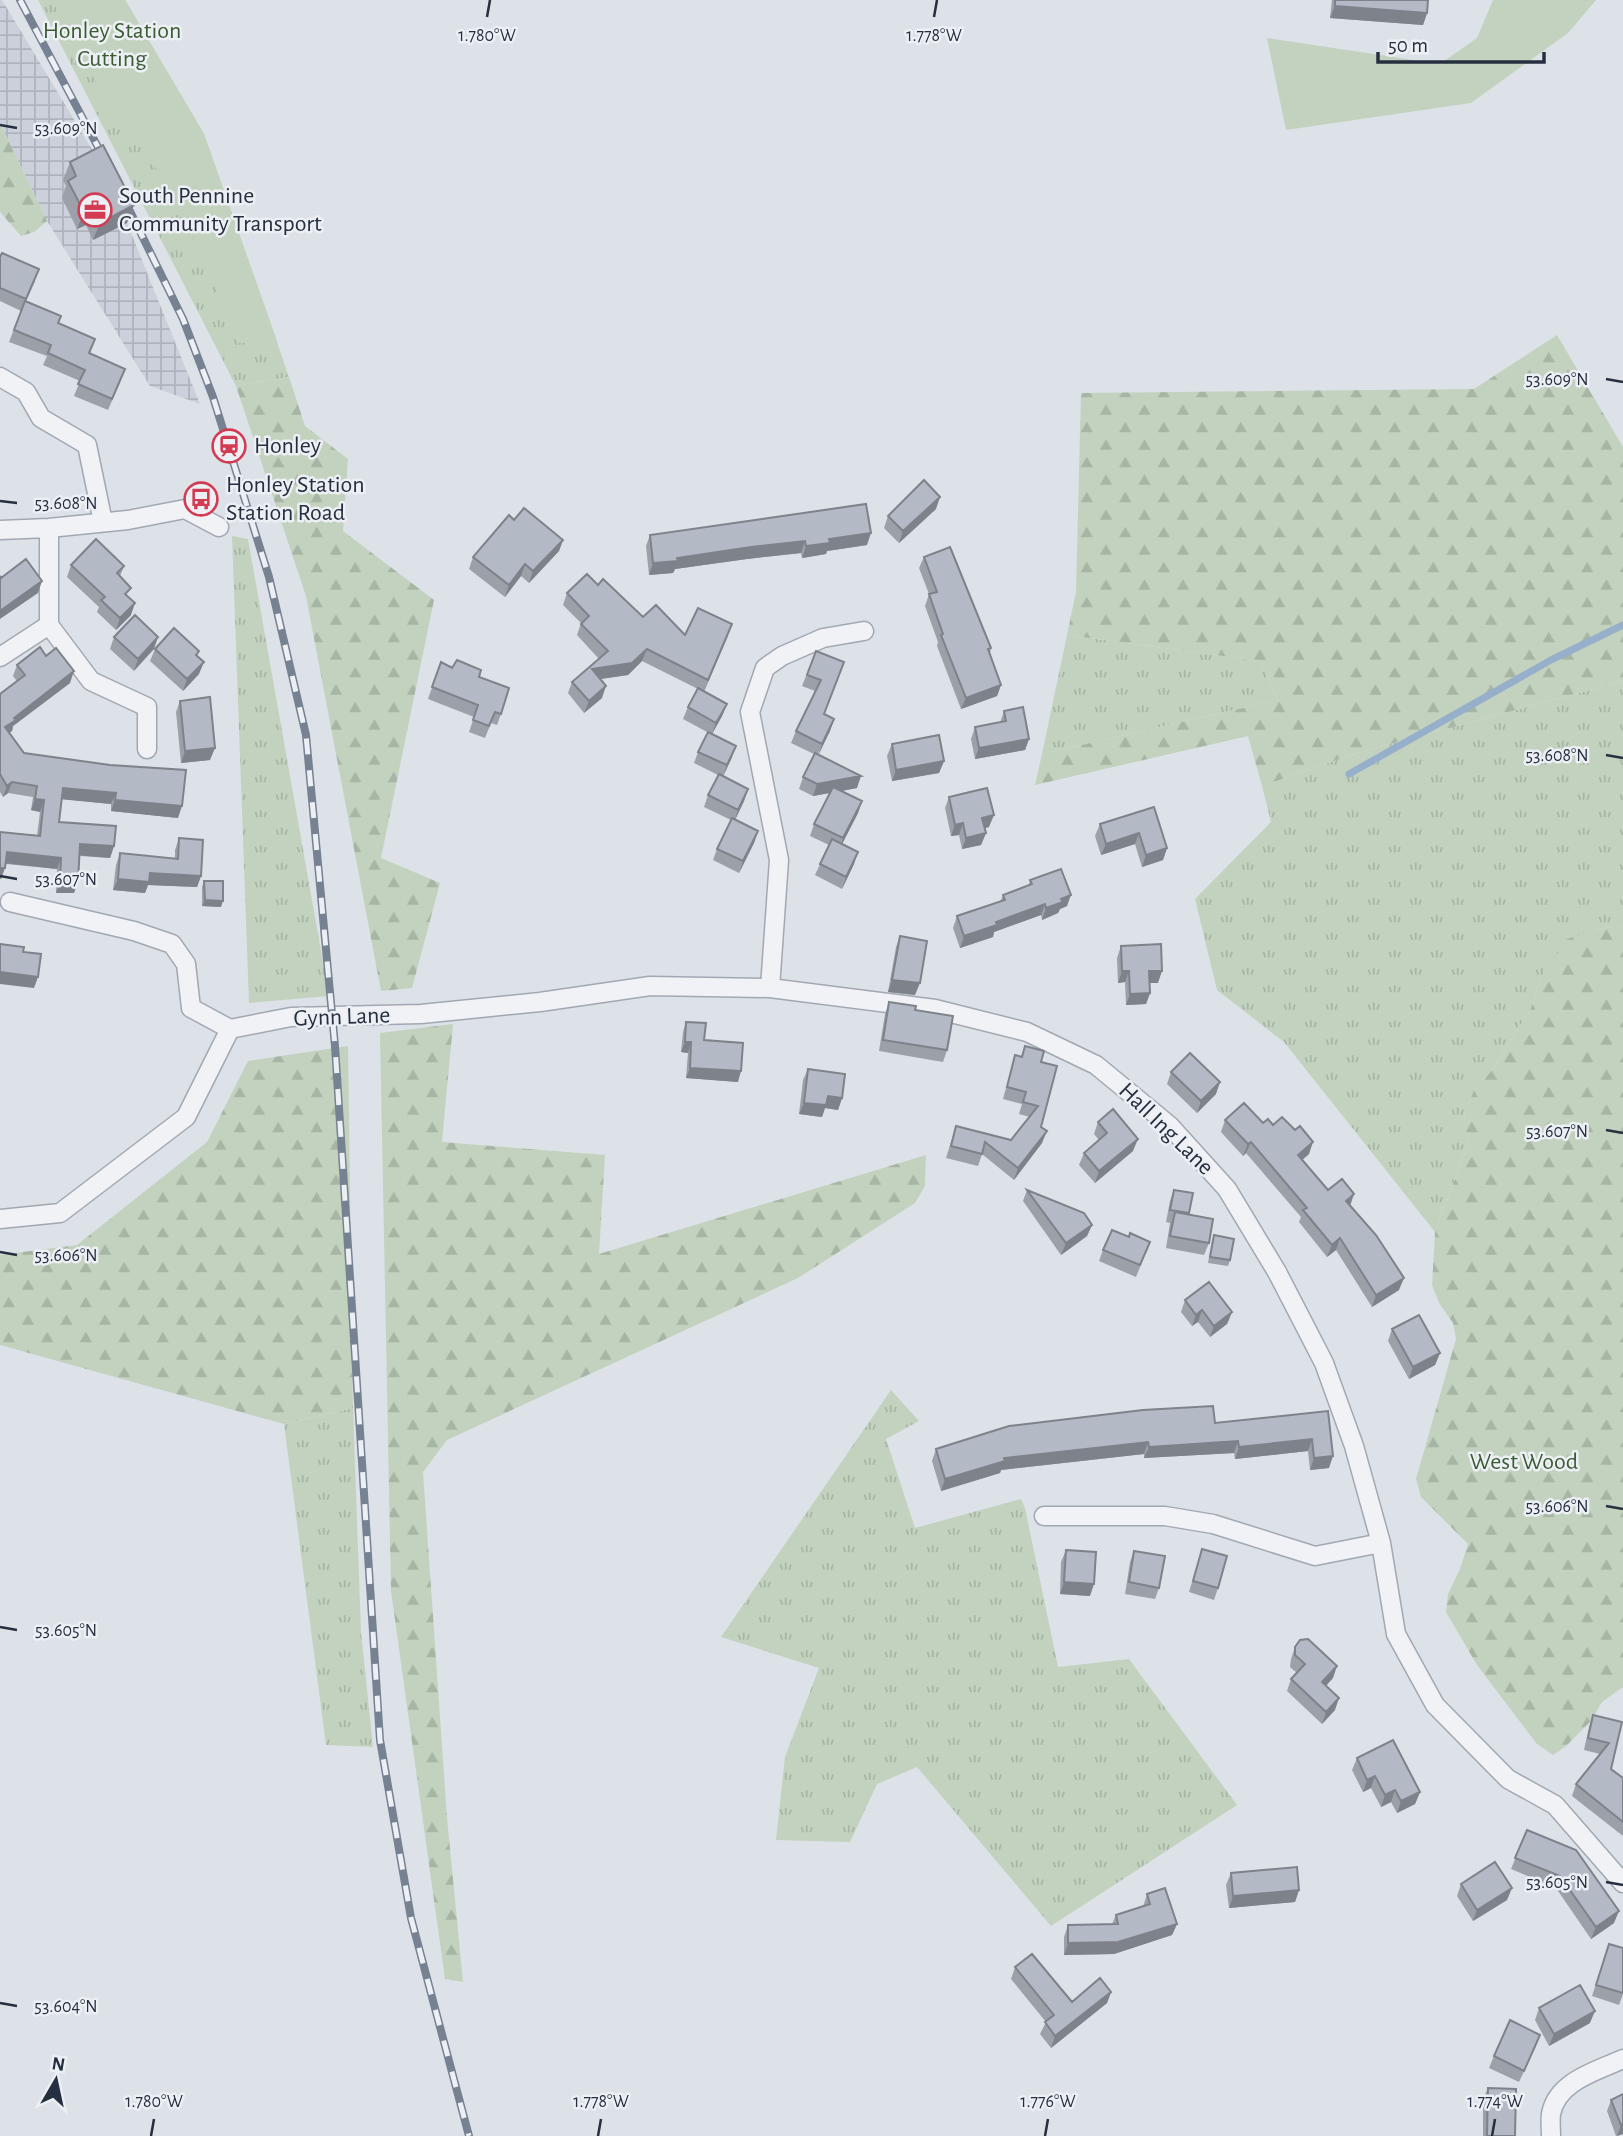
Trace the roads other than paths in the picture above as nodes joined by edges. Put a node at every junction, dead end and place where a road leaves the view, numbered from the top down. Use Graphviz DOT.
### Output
graph roads {
  1 [pos="0,377"];
  2 [pos="103,522"];
  3 [pos="219,527"];
  4 [pos="49,528"];
  5 [pos="0,530"];
  6 [pos="50,625"];
  7 [pos="864,631"];
  8 [pos="0,657"];
  9 [pos="147,749"];
  10 [pos="10,902"];
  11 [pos="770,988"];
  12 [pos="230,1029"];
  13 [pos="0,1219"];
  14 [pos="1044,1516"];
  15 [pos="1381,1544"];
  16 [pos="1623,1884"];
  17 [pos="1623,2059"];
  18 [pos="1551,2136"];
  1 -- 2 [label="street"];
  2 -- 3 [label="street"];
  2 -- 4 [label="street"];
  4 -- 5 [label="street"];
  4 -- 6 [label="street"];
  6 -- 8 [label="street"];
  6 -- 9 [label="street"];
  7 -- 11 [label="street"];
  10 -- 12 [label="street"];
  11 -- 12 [label="street, Gynn Lane"];
  11 -- 15 [label="street, Hall Ing Lane"];
  12 -- 13 [label="street"];
  14 -- 15 [label="street"];
  15 -- 16 [label="street, Hall Ing Lane"];
  17 -- 18 [label="street"];
}
